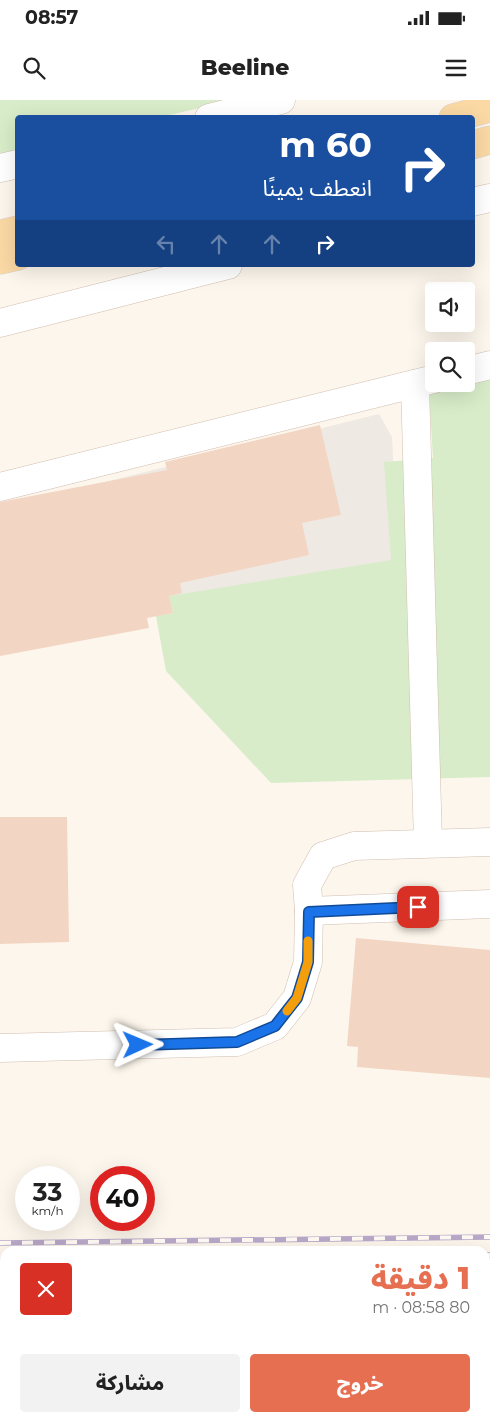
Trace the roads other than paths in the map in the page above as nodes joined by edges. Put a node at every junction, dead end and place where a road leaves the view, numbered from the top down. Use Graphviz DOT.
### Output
graph roads {
  1 [pos="281,100"];
  2 [pos="490,108"];
  3 [pos="221,115"];
  4 [pos="464,115"];
  5 [pos="490,140"];
  6 [pos="475,144"];
  7 [pos="15,165"];
  8 [pos="0,168"];
  9 [pos="490,198"];
  10 [pos="475,201"];
  11 [pos="15,231"];
  12 [pos="0,234"];
  13 [pos="15,257"];
  14 [pos="0,260"];
  15 [pos="220,267"];
  16 [pos="0,323"];
  17 [pos="490,365"];
  18 [pos="475,369"];
  19 [pos="424,381"];
  20 [pos="0,487"];
  21 [pos="490,842"];
  22 [pos="428,843"];
  23 [pos="490,904"];
  24 [pos="309,912"];
  25 [pos="0,1048"];
  1 -- 3 [label="street"];
  2 -- 4 [label="main road"];
  5 -- 6 [label="main road"];
  7 -- 8 [label="street"];
  9 -- 10 [label="street"];
  11 -- 12 [label="main road"];
  13 -- 14 [label="main road"];
  15 -- 16 [label="street"];
  17 -- 18 [label="street"];
  19 -- 20 [label="street"];
  19 -- 22 [label="street"];
  21 -- 22 [label="street"];
  22 -- 24 [label="street"];
  23 -- 24 [label="street"];
  24 -- 25 [label="street"];
}
